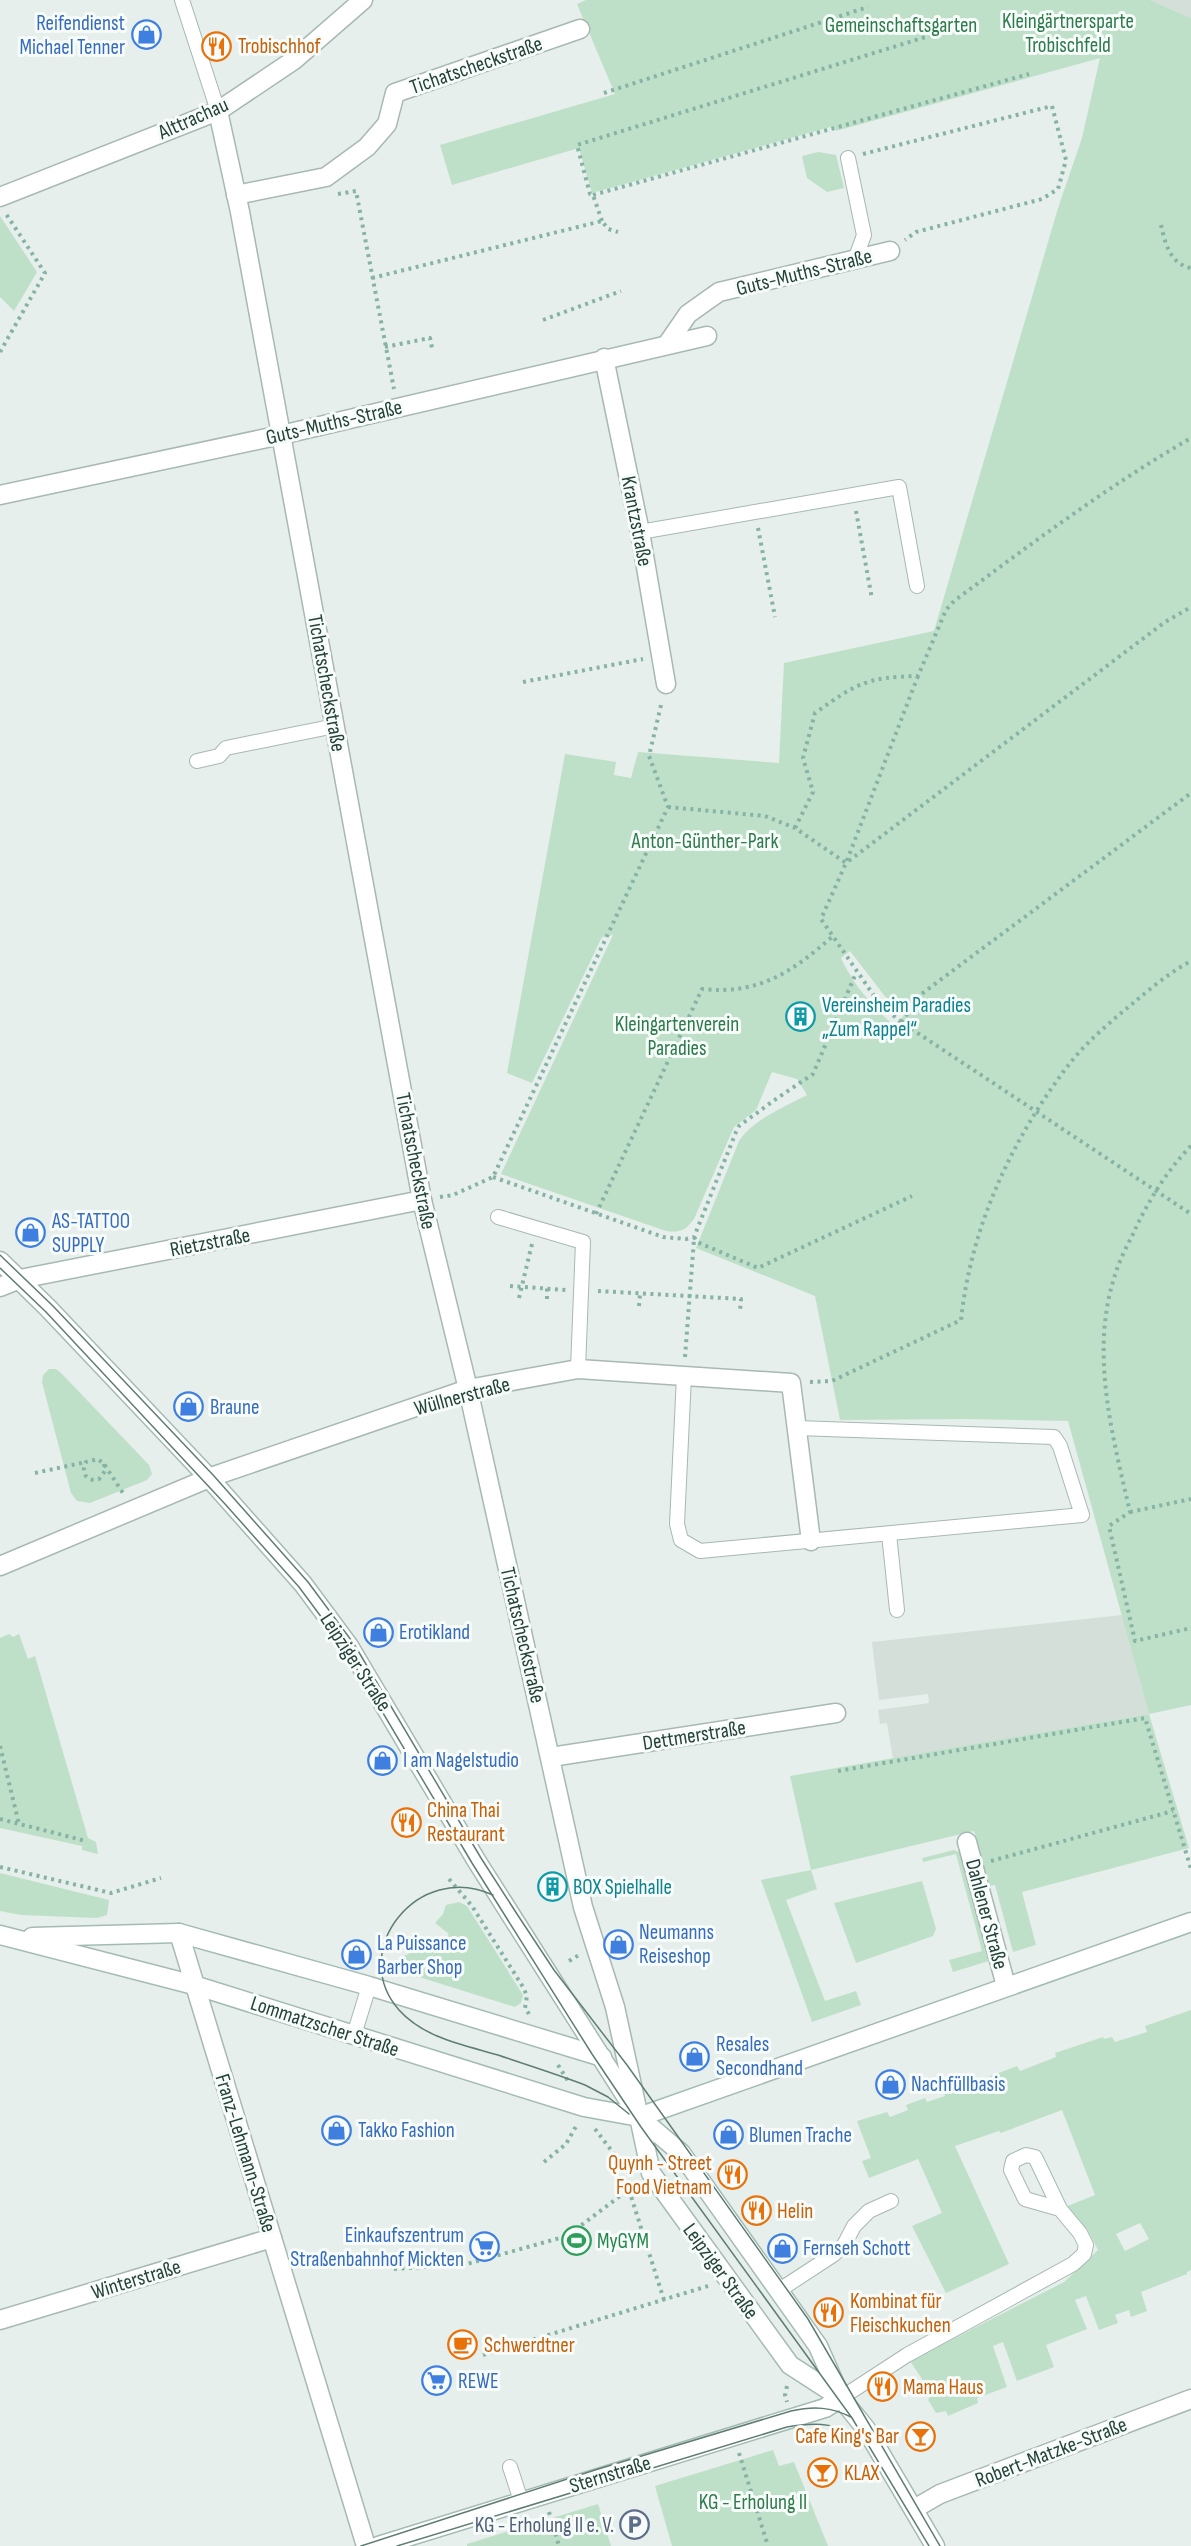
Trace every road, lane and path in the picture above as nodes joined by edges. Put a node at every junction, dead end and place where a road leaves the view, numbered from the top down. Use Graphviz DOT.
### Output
graph roads {
  1 [pos="182,0"];
  2 [pos="363,0"];
  3 [pos="868,7"];
  4 [pos="580,29"];
  5 [pos="932,35"];
  6 [pos="1029,74"];
  7 [pos="604,93"];
  8 [pos="218,111"];
  9 [pos="848,158"];
  10 [pos="236,195"];
  11 [pos="333,195"];
  12 [pos="593,195"];
  13 [pos="0,197"];
  14 [pos="0,206"];
  15 [pos="602,221"];
  16 [pos="1161,225"];
  17 [pos="618,232"];
  18 [pos="890,251"];
  19 [pos="855,260"];
  20 [pos="1191,268"];
  21 [pos="372,278"];
  22 [pos="621,291"];
  23 [pos="543,320"];
  24 [pos="707,336"];
  25 [pos="668,344"];
  26 [pos="385,346"];
  27 [pos="435,348"];
  28 [pos="0,352"];
  29 [pos="604,358"];
  30 [pos="397,407"];
  31 [pos="281,435"];
  32 [pos="1191,438"];
  33 [pos="0,495"];
  34 [pos="854,495"];
  35 [pos="755,512"];
  36 [pos="640,532"];
  37 [pos="917,586"];
  38 [pos="872,599"];
  39 [pos="1191,607"];
  40 [pos="775,617"];
  41 [pos="661,655"];
  42 [pos="918,676"];
  43 [pos="523,682"];
  44 [pos="666,684"];
  45 [pos="335,726"];
  46 [pos="197,761"];
  47 [pos="1191,793"];
  48 [pos="668,807"];
  49 [pos="795,828"];
  50 [pos="846,863"];
  51 [pos="833,936"];
  52 [pos="1191,961"];
  53 [pos="856,973"];
  54 [pos="901,1022"];
  55 [pos="1037,1112"];
  56 [pos="1191,1146"];
  57 [pos="493,1177"];
  58 [pos="1156,1191"];
  59 [pos="912,1196"];
  60 [pos="422,1200"];
  61 [pos="596,1214"];
  62 [pos="1191,1214"];
  63 [pos="498,1217"];
  64 [pos="536,1228"];
  65 [pos="694,1237"];
  66 [pos="0,1261"];
  67 [pos="20,1279"];
  68 [pos="0,1287"];
  69 [pos="510,1287"];
  70 [pos="521,1287"];
  71 [pos="547,1288"];
  72 [pos="582,1290"];
  73 [pos="640,1294"];
  74 [pos="690,1297"];
  75 [pos="519,1298"];
  76 [pos="547,1299"];
  77 [pos="639,1306"];
  78 [pos="740,1311"];
  79 [pos="578,1369"];
  80 [pos="684,1376"];
  81 [pos="791,1383"];
  82 [pos="468,1389"];
  83 [pos="797,1428"];
  84 [pos="86,1462"];
  85 [pos="104,1464"];
  86 [pos="35,1473"];
  87 [pos="209,1478"];
  88 [pos="1191,1499"];
  89 [pos="132,1509"];
  90 [pos="1130,1512"];
  91 [pos="889,1533"];
  92 [pos="811,1541"];
  93 [pos="0,1566"];
  94 [pos="897,1610"];
  95 [pos="1191,1628"];
  96 [pos="836,1713"];
  97 [pos="0,1746"];
  98 [pos="551,1757"];
  99 [pos="838,1771"];
  100 [pos="1173,1811"];
  101 [pos="0,1819"];
  102 [pos="19,1824"];
  103 [pos="86,1841"];
  104 [pos="967,1842"];
  105 [pos="984,1864"];
  106 [pos="0,1867"];
  107 [pos="1191,1869"];
  108 [pos="161,1878"];
  109 [pos="449,1879"];
  110 [pos="1191,1922"];
  111 [pos="179,1933"];
  112 [pos="5,1936"];
  113 [pos="194,1985"];
  114 [pos="369,1986"];
  115 [pos="1006,1986"];
  116 [pos="525,2008"];
  117 [pos="354,2035"];
  118 [pos="602,2057"];
  119 [pos="554,2058"];
  120 [pos="571,2086"];
  121 [pos="639,2117"];
  122 [pos="594,2128"];
  123 [pos="544,2162"];
  124 [pos="637,2184"];
  125 [pos="629,2190"];
  126 [pos="891,2200"];
  127 [pos="1060,2209"];
  128 [pos="272,2238"];
  129 [pos="394,2269"];
  130 [pos="728,2280"];
  131 [pos="778,2290"];
  132 [pos="664,2300"];
  133 [pos="0,2320"];
  134 [pos="483,2355"];
  135 [pos="841,2398"];
  136 [pos="1191,2399"];
  137 [pos="734,2435"];
  138 [pos="510,2467"];
  139 [pos="543,2494"];
  140 [pos="521,2501"];
  141 [pos="914,2509"];
  142 [pos="366,2546"];
  143 [pos="378,2546"];
  144 [pos="559,2546"];
  145 [pos="768,2546"];
  146 [pos="934,2546"];
  1 -- 8 [label="lane"];
  2 -- 8 [label="street, Alttrachau"];
  3 -- 7 [label="path"];
  4 -- 10 [label="street, Tichatscheckstraße"];
  5 -- 12 [label="path"];
  6 -- 12 [label="path"];
  8 -- 10 [label="street, Tichatscheckstraße"];
  8 -- 13 [label="street, Alttrachau"];
  9 -- 18 [label="path"];
  9 -- 19 [label="lane"];
  10 -- 31 [label="street, Tichatscheckstraße"];
  11 -- 21 [label="path"];
  12 -- 15 [label="path"];
  14 -- 28 [label="path"];
  15 -- 17 [label="path"];
  15 -- 21 [label="path"];
  16 -- 20 [label="path"];
  18 -- 19 [label="street, Guts-Muths-Straße"];
  19 -- 25 [label="street, Guts-Muths-Straße"];
  21 -- 26 [label="path"];
  22 -- 23 [label="path"];
  24 -- 25 [label="street, Guts-Muths-Straße"];
  25 -- 29 [label="street, Guts-Muths-Straße"];
  26 -- 27 [label="path"];
  26 -- 30 [label="path"];
  29 -- 30 [label="street, Guts-Muths-Straße"];
  29 -- 36 [label="street, Krantzstraße"];
  30 -- 31 [label="street, Guts-Muths-Straße"];
  31 -- 33 [label="street, Guts-Muths-Straße"];
  31 -- 45 [label="street, Tichatscheckstraße"];
  32 -- 42 [label="path"];
  34 -- 35 [label="lane"];
  34 -- 37 [label="lane"];
  34 -- 38 [label="path"];
  35 -- 36 [label="lane"];
  35 -- 40 [label="path"];
  36 -- 41 [label="street, Krantzstraße"];
  39 -- 50 [label="path"];
  41 -- 43 [label="path"];
  41 -- 44 [label="street, Krantzstraße"];
  42 -- 49 [label="path"];
  42 -- 50 [label="path"];
  44 -- 48 [label="path"];
  45 -- 46 [label="lane"];
  45 -- 60 [label="street, Tichatscheckstraße"];
  47 -- 54 [label="path"];
  48 -- 49 [label="path"];
  48 -- 57 [label="path"];
  49 -- 50 [label="path"];
  50 -- 51 [label="path"];
  51 -- 53 [label="path"];
  51 -- 61 [label="path"];
  52 -- 55 [label="path"];
  53 -- 54 [label="path"];
  53 -- 65 [label="path"];
  54 -- 55 [label="path"];
  55 -- 58 [label="path"];
  55 -- 81 [label="path"];
  56 -- 58 [label="path"];
  57 -- 60 [label="path"];
  57 -- 61 [label="path"];
  58 -- 62 [label="path"];
  58 -- 90 [label="path"];
  59 -- 65 [label="path"];
  60 -- 67 [label="street, Rietzstraße"];
  60 -- 82 [label="street, Tichatscheckstraße"];
  61 -- 65 [label="path"];
  63 -- 64 [label="lane"];
  64 -- 70 [label="path"];
  64 -- 72 [label="lane"];
  65 -- 74 [label="path"];
  66 -- 67 [label="street, Leipziger Straße"];
  67 -- 68 [label="street, Rietzstraße"];
  67 -- 87 [label="street, Leipziger Straße"];
  69 -- 70 [label="path"];
  70 -- 71 [label="path"];
  70 -- 75 [label="path"];
  71 -- 72 [label="path"];
  71 -- 76 [label="path"];
  72 -- 73 [label="path"];
  72 -- 79 [label="lane"];
  73 -- 74 [label="path"];
  73 -- 77 [label="path"];
  74 -- 78 [label="path"];
  74 -- 80 [label="path"];
  79 -- 80 [label="street, Wüllnerstraße"];
  79 -- 82 [label="street, Wüllnerstraße"];
  80 -- 81 [label="street, Wüllnerstraße"];
  80 -- 92 [label="lane"];
  81 -- 83 [label="street"];
  82 -- 87 [label="street, Wüllnerstraße"];
  82 -- 98 [label="street, Tichatscheckstraße"];
  83 -- 91 [label="lane"];
  83 -- 92 [label="street"];
  84 -- 85 [label="path"];
  84 -- 85 [label="path"];
  84 -- 86 [label="path"];
  85 -- 89 [label="path"];
  87 -- 89 [label="street, Wüllnerstraße"];
  87 -- 118 [label="street, Leipziger Straße"];
  88 -- 90 [label="path"];
  89 -- 93 [label="street, Wüllnerstraße"];
  90 -- 95 [label="path"];
  91 -- 92 [label="lane"];
  91 -- 94 [label="lane"];
  96 -- 98 [label="street, Dettmerstraße"];
  97 -- 102 [label="path"];
  98 -- 121 [label="street, Tichatscheckstraße"];
  99 -- 100 [label="path"];
  100 -- 105 [label="path"];
  100 -- 107 [label="path"];
  101 -- 102 [label="path"];
  102 -- 103 [label="path"];
  104 -- 115 [label="street, Dahlener Straße"];
  106 -- 108 [label="path"];
  109 -- 116 [label="path"];
  110 -- 115 [label="street"];
  111 -- 112 [label="street, Lommatzscher Straße"];
  111 -- 113 [label="street, Franz-Lehmann-Straße"];
  111 -- 114 [label="street, Lommatzscher Straße"];
  112 -- 113 [label="street, Lommatzscher Straße"];
  113 -- 117 [label="street, Lommatzscher Straße"];
  113 -- 128 [label="street, Franz-Lehmann-Straße"];
  114 -- 117 [label="lane"];
  114 -- 118 [label="street, Lommatzscher Straße"];
  115 -- 121 [label="street"];
  117 -- 121 [label="street, Lommatzscher Straße"];
  118 -- 121 [label="street, Leipziger Straße"];
  119 -- 120 [label="path"];
  121 -- 130 [label="street, Leipziger Straße"];
  121 -- 131 [label="street, Leipziger Straße"];
  122 -- 123 [label="path"];
  124 -- 125 [label="path"];
  125 -- 129 [label="path"];
  125 -- 132 [label="path"];
  126 -- 131 [label="lane"];
  127 -- 135 [label="lane"];
  128 -- 133 [label="street, Winterstraße"];
  128 -- 142 [label="street, Franz-Lehmann-Straße"];
  130 -- 132 [label="path"];
  130 -- 135 [label="street, Leipziger Straße"];
  131 -- 135 [label="street, Leipziger Straße"];
  132 -- 134 [label="path"];
  135 -- 137 [label="street, Sternstraße"];
  135 -- 141 [label="street, Leipziger Straße"];
  136 -- 141 [label="street, Robert-Matzke-Straße"];
  137 -- 139 [label="street, Sternstraße"];
  137 -- 145 [label="path"];
  138 -- 140 [label="lane"];
  139 -- 140 [label="street, Sternstraße"];
  139 -- 144 [label="path"];
  140 -- 143 [label="street, Sternstraße"];
  141 -- 146 [label="street, Leipziger Straße"];
}
